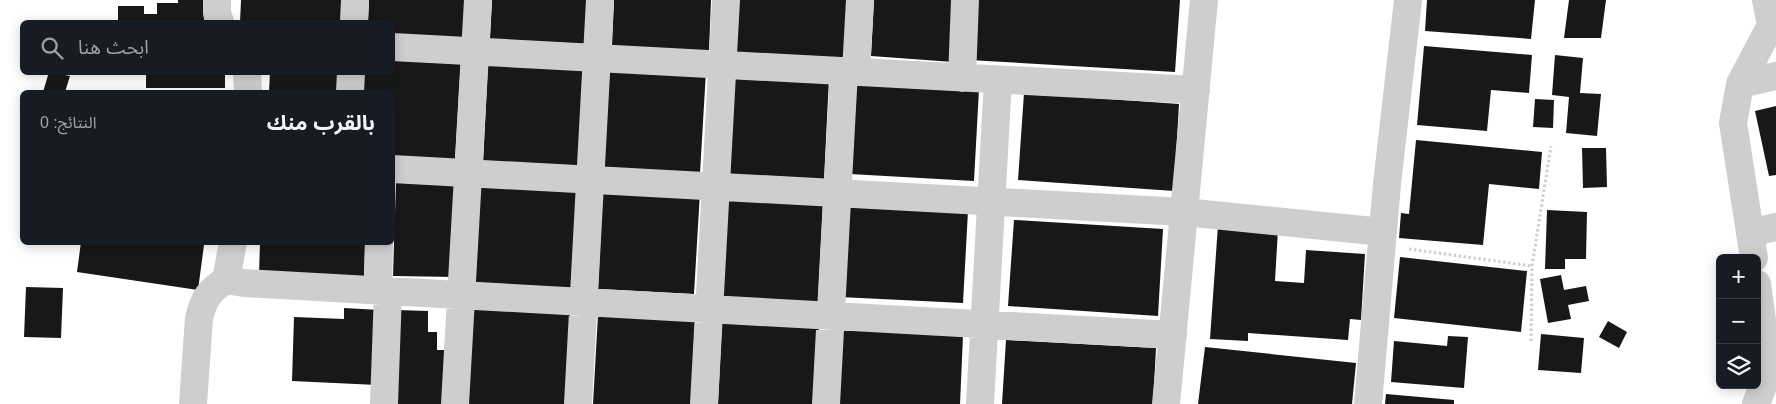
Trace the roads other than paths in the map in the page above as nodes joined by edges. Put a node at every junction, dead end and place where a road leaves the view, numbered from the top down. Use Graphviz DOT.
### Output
graph roads {
  1 [pos="217,0"];
  2 [pos="355,0"];
  3 [pos="478,0"];
  4 [pos="600,0"];
  5 [pos="726,0"];
  6 [pos="860,0"];
  7 [pos="965,0"];
  8 [pos="1204,0"];
  9 [pos="1408,0"];
  10 [pos="1766,0"];
  11 [pos="219,20"];
  12 [pos="354,20"];
  13 [pos="395,47"];
  14 [pos="475,51"];
  15 [pos="597,58"];
  16 [pos="723,65"];
  17 [pos="850,72"];
  18 [pos="246,75"];
  19 [pos="351,75"];
  20 [pos="1776,76"];
  21 [pos="962,78"];
  22 [pos="998,80"];
  23 [pos="1740,84"];
  24 [pos="248,90"];
  25 [pos="350,90"];
  26 [pos="1196,90"];
  27 [pos="395,169"];
  28 [pos="468,173"];
  29 [pos="590,180"];
  30 [pos="716,187"];
  31 [pos="837,193"];
  32 [pos="991,202"];
  33 [pos="1184,212"];
  34 [pos="1382,238"];
  35 [pos="1760,239"];
  36 [pos="232,245"];
  37 [pos="379,245"];
  38 [pos="226,280"];
  39 [pos="383,292"];
  40 [pos="461,296"];
  41 [pos="1760,299"];
  42 [pos="584,302"];
  43 [pos="709,309"];
  44 [pos="830,316"];
  45 [pos="984,324"];
  46 [pos="1173,335"];
  47 [pos="1772,369"];
  48 [pos="193,404"];
  49 [pos="384,404"];
  50 [pos="455,404"];
  51 [pos="578,404"];
  52 [pos="704,404"];
  53 [pos="826,404"];
  54 [pos="980,404"];
  55 [pos="1166,404"];
  56 [pos="1368,404"];
  57 [pos="1756,404"];
  1 -- 11 [label="street"];
  2 -- 12 [label="street"];
  3 -- 14 [label="street"];
  4 -- 15 [label="street"];
  5 -- 16 [label="street"];
  6 -- 17 [label="street"];
  7 -- 21 [label="street"];
  8 -- 26 [label="street"];
  9 -- 34 [label="street"];
  10 -- 23 [label="street"];
  13 -- 14 [label="street"];
  14 -- 15 [label="street"];
  14 -- 28 [label="street"];
  15 -- 16 [label="street"];
  15 -- 29 [label="street"];
  16 -- 17 [label="street"];
  16 -- 30 [label="street"];
  17 -- 21 [label="street"];
  17 -- 31 [label="street"];
  18 -- 24 [label="street"];
  19 -- 25 [label="street"];
  20 -- 23 [label="street"];
  21 -- 22 [label="street"];
  22 -- 26 [label="street"];
  22 -- 32 [label="street"];
  23 -- 35 [label="street"];
  26 -- 33 [label="street"];
  27 -- 28 [label="street"];
  28 -- 29 [label="street"];
  28 -- 40 [label="street"];
  29 -- 30 [label="street"];
  29 -- 42 [label="street"];
  30 -- 31 [label="street"];
  30 -- 43 [label="street"];
  31 -- 32 [label="street"];
  31 -- 44 [label="street"];
  32 -- 33 [label="street"];
  32 -- 45 [label="street"];
  33 -- 34 [label="street"];
  33 -- 46 [label="street"];
  34 -- 56 [label="street"];
  36 -- 38 [label="street"];
  37 -- 39 [label="street"];
  38 -- 39 [label="street"];
  38 -- 48 [label="street"];
  39 -- 40 [label="street"];
  39 -- 49 [label="street"];
  40 -- 42 [label="street"];
  40 -- 50 [label="street"];
  41 -- 47 [label="street"];
  42 -- 43 [label="street"];
  42 -- 51 [label="street"];
  43 -- 44 [label="street"];
  43 -- 52 [label="street"];
  44 -- 45 [label="street"];
  44 -- 53 [label="street"];
  45 -- 46 [label="street"];
  45 -- 54 [label="street"];
  46 -- 55 [label="street"];
  47 -- 57 [label="street"];
}
